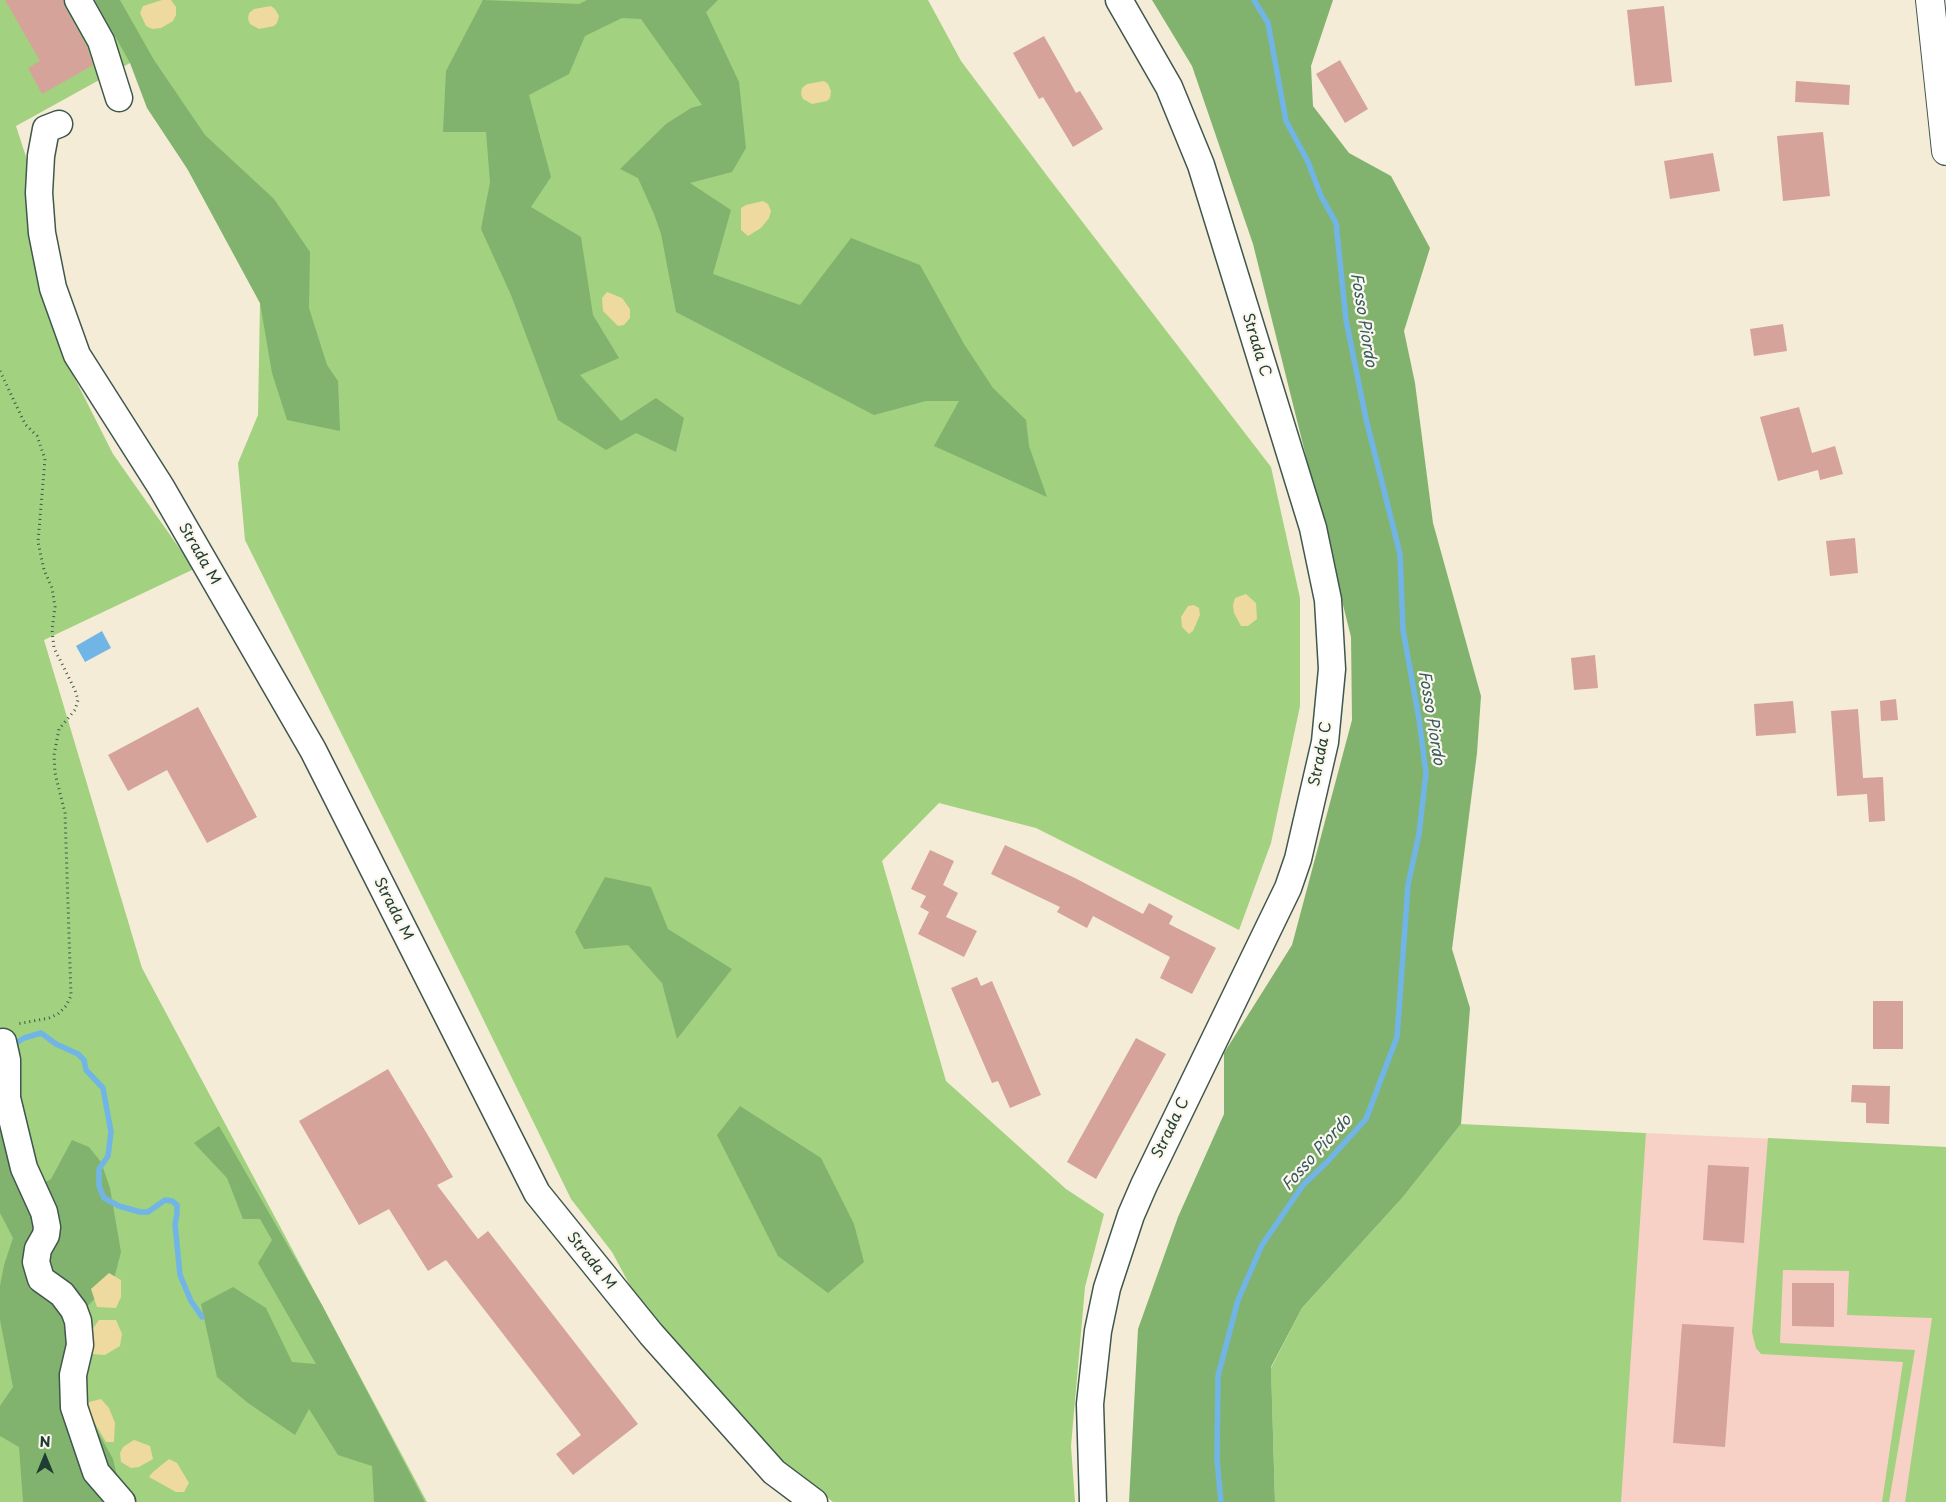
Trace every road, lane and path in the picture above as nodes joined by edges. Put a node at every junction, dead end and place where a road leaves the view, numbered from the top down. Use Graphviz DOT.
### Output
graph roads {
  1 [pos="78,0"];
  2 [pos="1119,0"];
  3 [pos="1930,0"];
  4 [pos="119,98"];
  5 [pos="59,124"];
  6 [pos="1946,151"];
  7 [pos="0,371"];
  8 [pos="4,1047"];
  9 [pos="3,1097"];
  10 [pos="122,1502"];
  11 [pos="814,1502"];
  12 [pos="1093,1502"];
  1 -- 4 [label="street"];
  2 -- 12 [label="street, Strada C"];
  3 -- 6 [label="main road"];
  5 -- 11 [label="street, Strada M"];
  7 -- 8 [label="path"];
  8 -- 9 [label="street"];
  9 -- 10 [label="street"];
}
